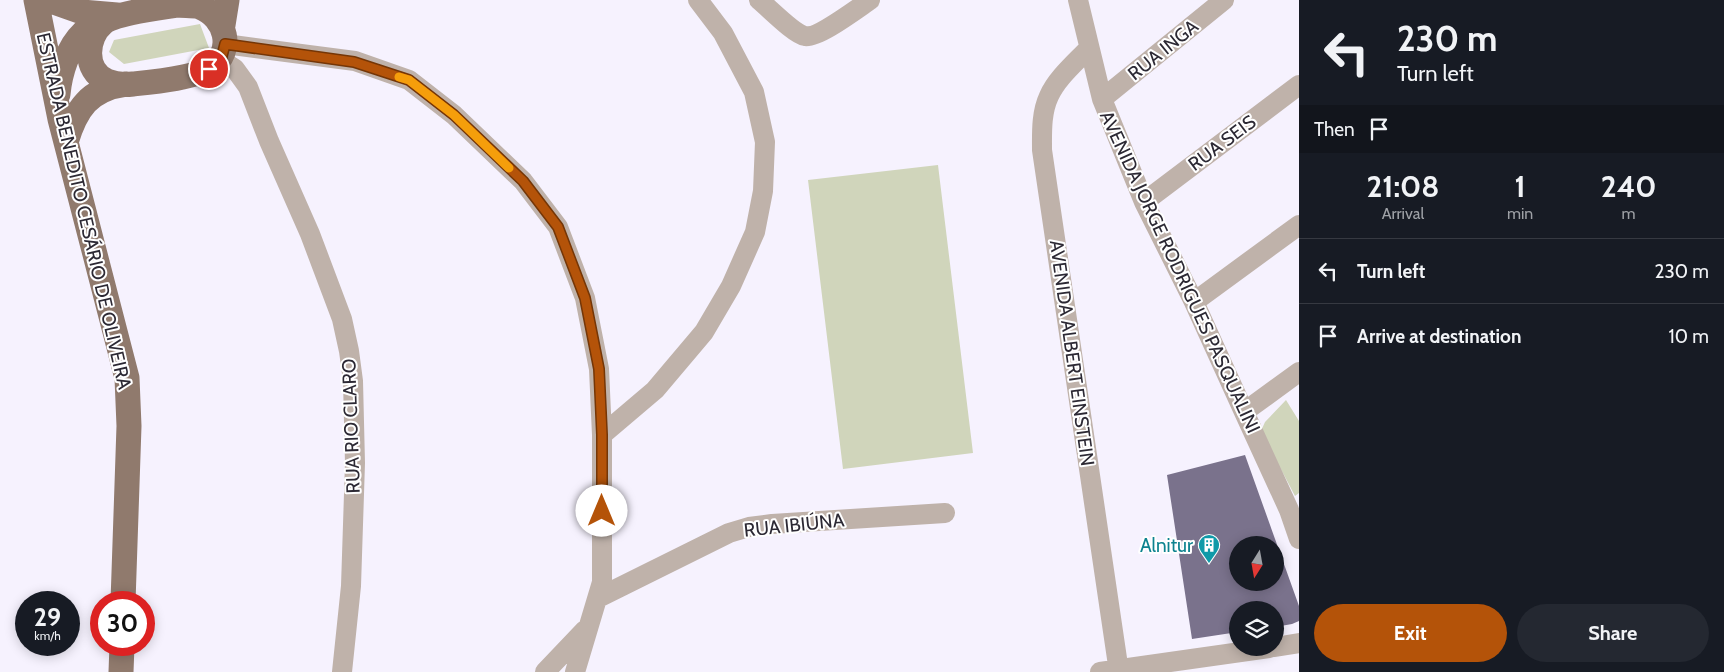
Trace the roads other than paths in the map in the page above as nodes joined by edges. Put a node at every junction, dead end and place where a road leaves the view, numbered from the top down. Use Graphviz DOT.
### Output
graph roads {
  1 [pos="36,0"];
  2 [pos="48,0"];
  3 [pos="227,0"];
  4 [pos="698,0"];
  5 [pos="759,0"];
  6 [pos="870,0"];
  7 [pos="1078,0"];
  8 [pos="1224,0"];
  9 [pos="203,4"];
  10 [pos="114,19"];
  11 [pos="44,39"];
  12 [pos="223,43"];
  13 [pos="1089,48"];
  14 [pos="66,62"];
  15 [pos="116,83"];
  16 [pos="1299,85"];
  17 [pos="1102,99"];
  18 [pos="57,104"];
  19 [pos="66,142"];
  20 [pos="1144,202"];
  21 [pos="1299,225"];
  22 [pos="1194,302"];
  23 [pos="1299,372"];
  24 [pos="1244,412"];
  25 [pos="602,435"];
  26 [pos="1294,506"];
  27 [pos="945,513"];
  28 [pos="1299,539"];
  29 [pos="123,591"];
  30 [pos="598,598"];
  31 [pos="588,627"];
  32 [pos="1299,643"];
  33 [pos="1284,646"];
  34 [pos="1229,654"];
  35 [pos="122,656"];
  36 [pos="1113,671"];
  37 [pos="121,672"];
  38 [pos="342,672"];
  39 [pos="545,672"];
  40 [pos="575,672"];
  1 -- 11 [label="main road, ESTRADA BENEDITO CESÁRIO DE OLIVEIRA"];
  2 -- 10 [label="main road"];
  3 -- 12 [label="main road"];
  4 -- 25 [label="street"];
  5 -- 6 [label="street"];
  7 -- 13 [label="street, AVENIDA JORGE RODRIGUES PASQUALINI"];
  8 -- 17 [label="street, RUA INGA"];
  9 -- 10 [label="main road"];
  9 -- 12 [label="main road"];
  10 -- 14 [label="main road"];
  10 -- 15 [label="main road"];
  11 -- 14 [label="main road"];
  11 -- 18 [label="main road, ESTRADA BENEDITO CESÁRIO DE OLIVEIRA"];
  12 -- 15 [label="main road"];
  12 -- 25 [label="street"];
  12 -- 38 [label="street, RUA RIO CLARO"];
  13 -- 17 [label="street, AVENIDA JORGE RODRIGUES PASQUALINI"];
  13 -- 36 [label="street, AVENIDA ALBERT EINSTEIN"];
  14 -- 15 [label="main road"];
  14 -- 18 [label="main road"];
  15 -- 19 [label="main road"];
  16 -- 20 [label="street, RUA SEIS"];
  17 -- 20 [label="street, AVENIDA JORGE RODRIGUES PASQUALINI"];
  18 -- 19 [label="main road, ESTRADA BENEDITO CESÁRIO DE OLIVEIRA"];
  19 -- 29 [label="main road, ESTRADA BENEDITO CESÁRIO DE OLIVEIRA"];
  20 -- 22 [label="street, AVENIDA JORGE RODRIGUES PASQUALINI"];
  21 -- 22 [label="street"];
  22 -- 24 [label="street, AVENIDA JORGE RODRIGUES PASQUALINI"];
  23 -- 24 [label="street"];
  24 -- 26 [label="street, AVENIDA JORGE RODRIGUES PASQUALINI"];
  25 -- 30 [label="street"];
  26 -- 28 [label="street, AVENIDA JORGE RODRIGUES PASQUALINI"];
  27 -- 30 [label="street, RUA IBIÚNA"];
  30 -- 31 [label="street"];
  31 -- 39 [label="street"];
  31 -- 40 [label="street"];
  32 -- 33 [label="street"];
  34 -- 36 [label="street"];
  35 -- 37 [label="main road"];
}
